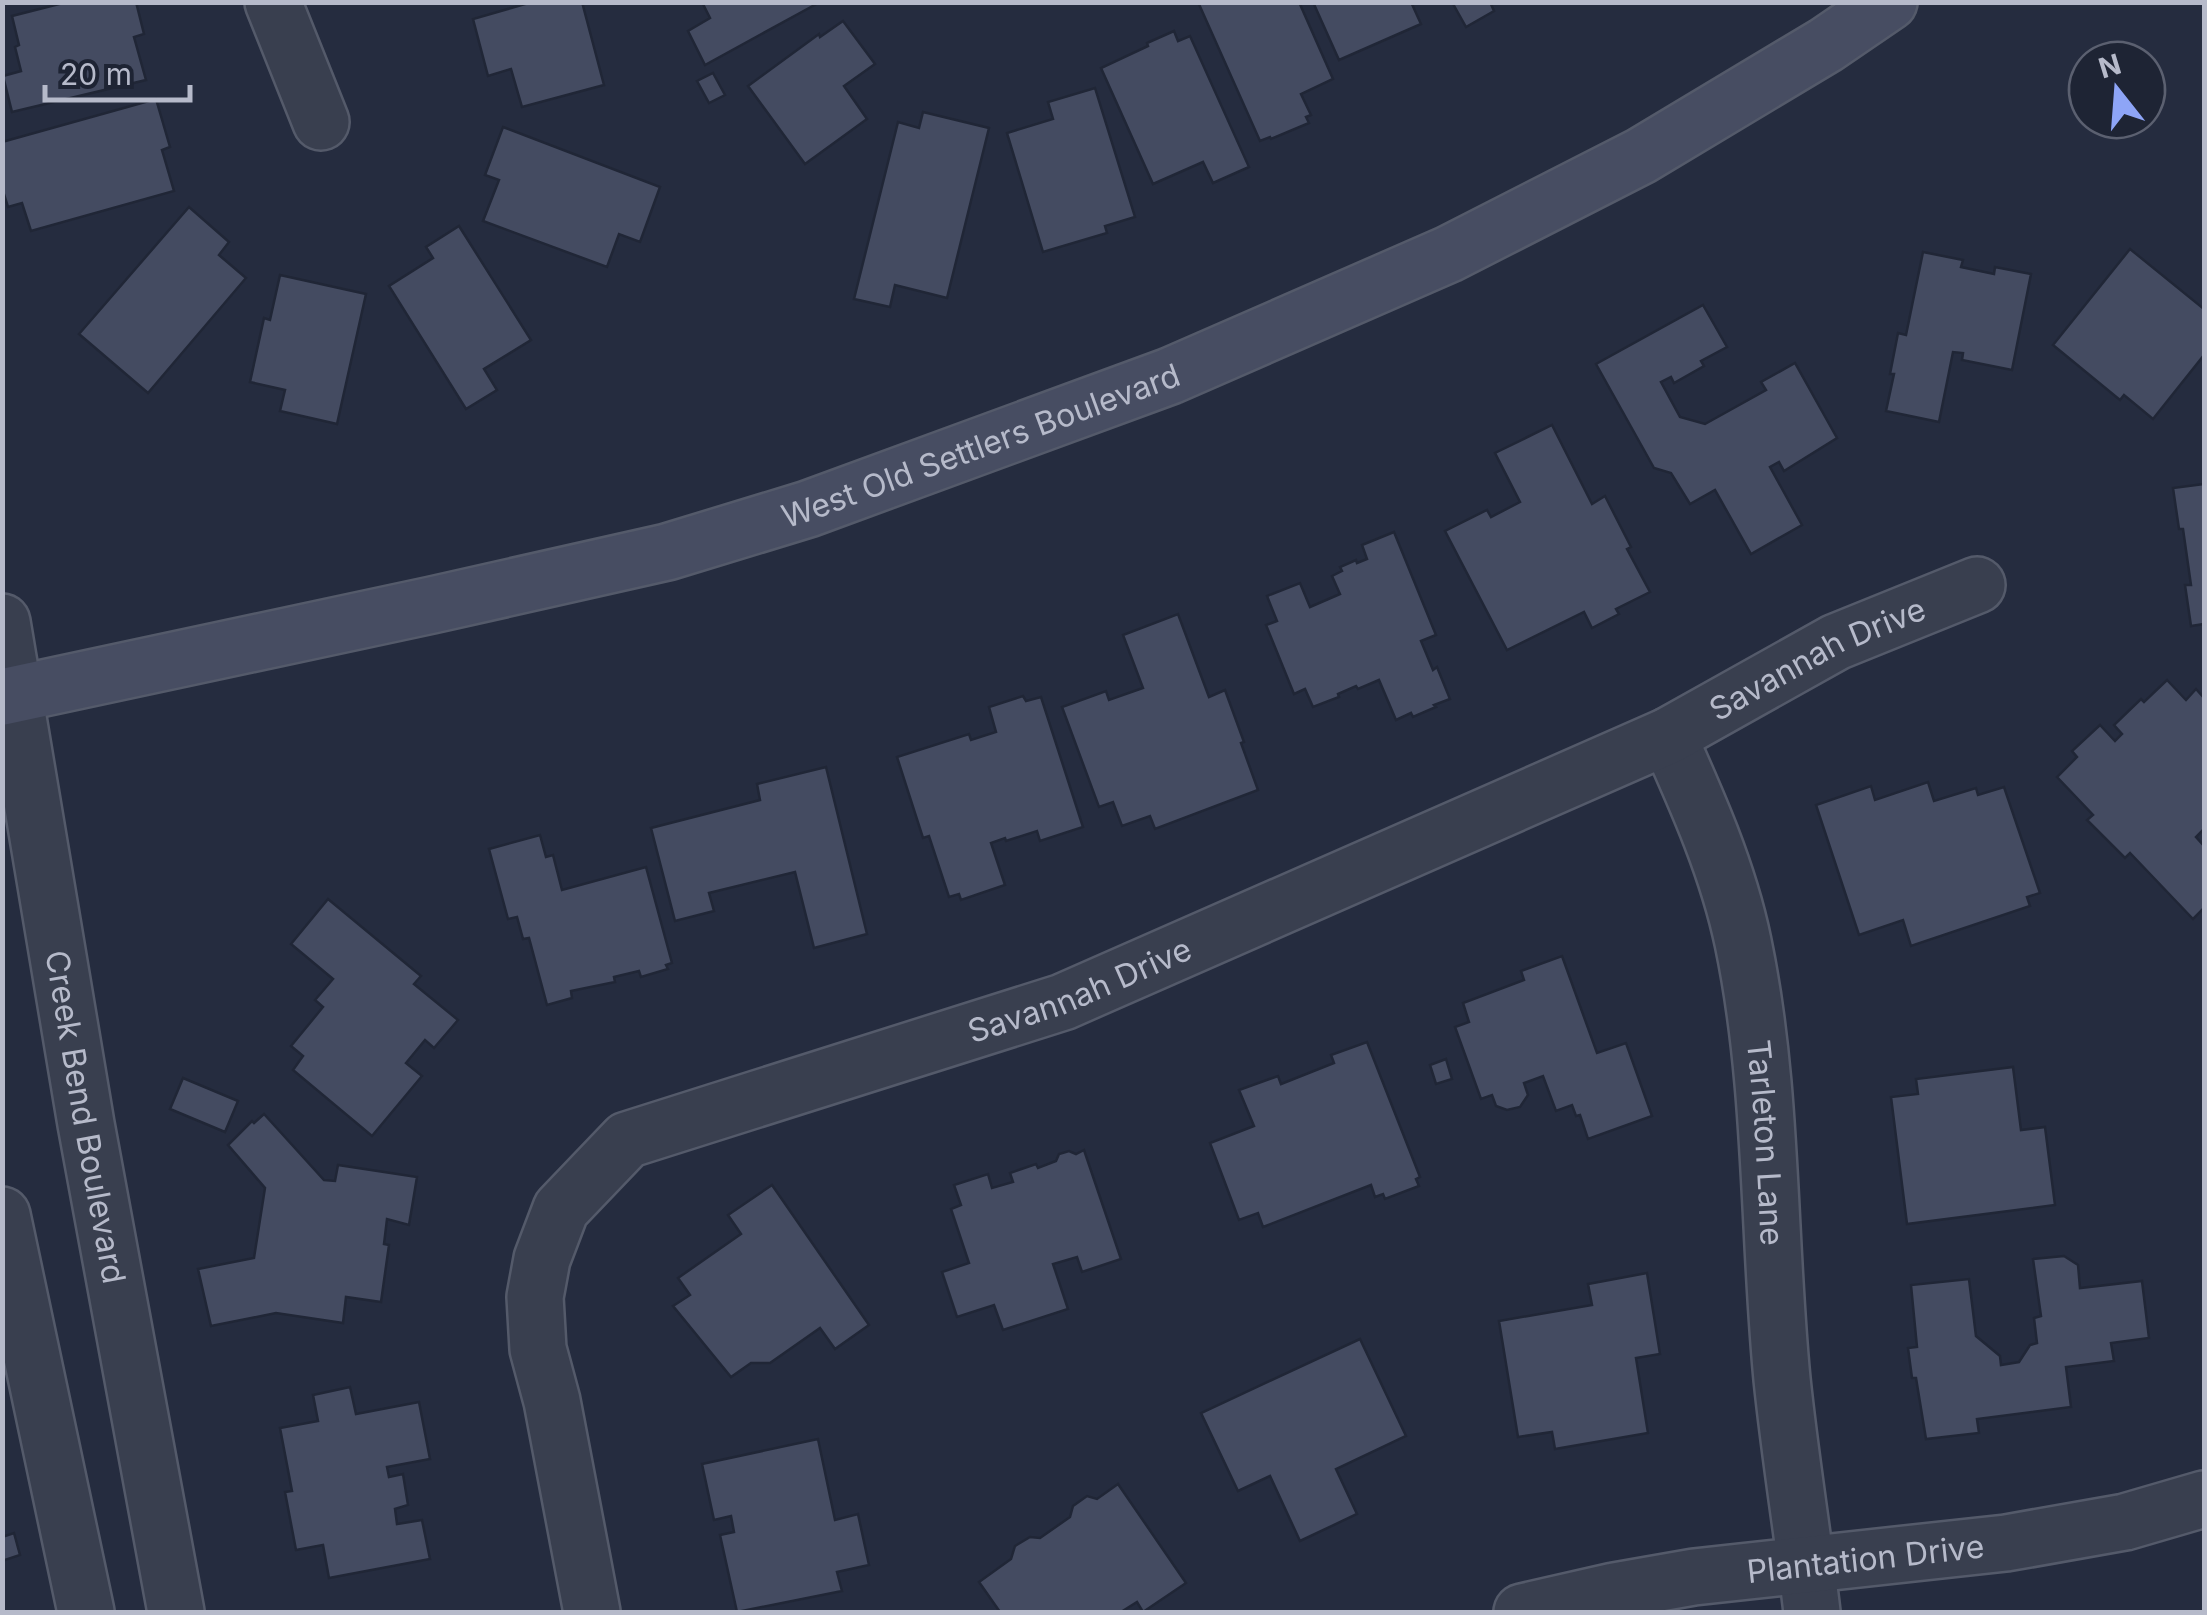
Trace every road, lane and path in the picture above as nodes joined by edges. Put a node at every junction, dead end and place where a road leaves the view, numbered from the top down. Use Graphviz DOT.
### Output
graph roads {
  1 [pos="273,2"];
  2 [pos="1889,2"];
  3 [pos="321,122"];
  4 [pos="1977,585"];
  5 [pos="2,622"];
  6 [pos="8,696"];
  7 [pos="1668,736"];
  8 [pos="2,1215"];
  9 [pos="2204,1499"];
  10 [pos="1809,1588"];
  11 [pos="86,1612"];
  12 [pos="176,1612"];
  13 [pos="592,1612"];
  14 [pos="1522,1612"];
  1 -- 3 [label="street"];
  2 -- 6 [label="main road, West Old Settlers Boulevard"];
  4 -- 7 [label="street, Savannah Drive"];
  5 -- 6 [label="street, Creek Bend Boulevard"];
  6 -- 12 [label="street, Creek Bend Boulevard"];
  7 -- 10 [label="street, Tarleton Lane"];
  7 -- 13 [label="street, Savannah Drive"];
  8 -- 11 [label="street"];
  9 -- 10 [label="street, Plantation Drive"];
  10 -- 14 [label="street, Plantation Drive"];
}
